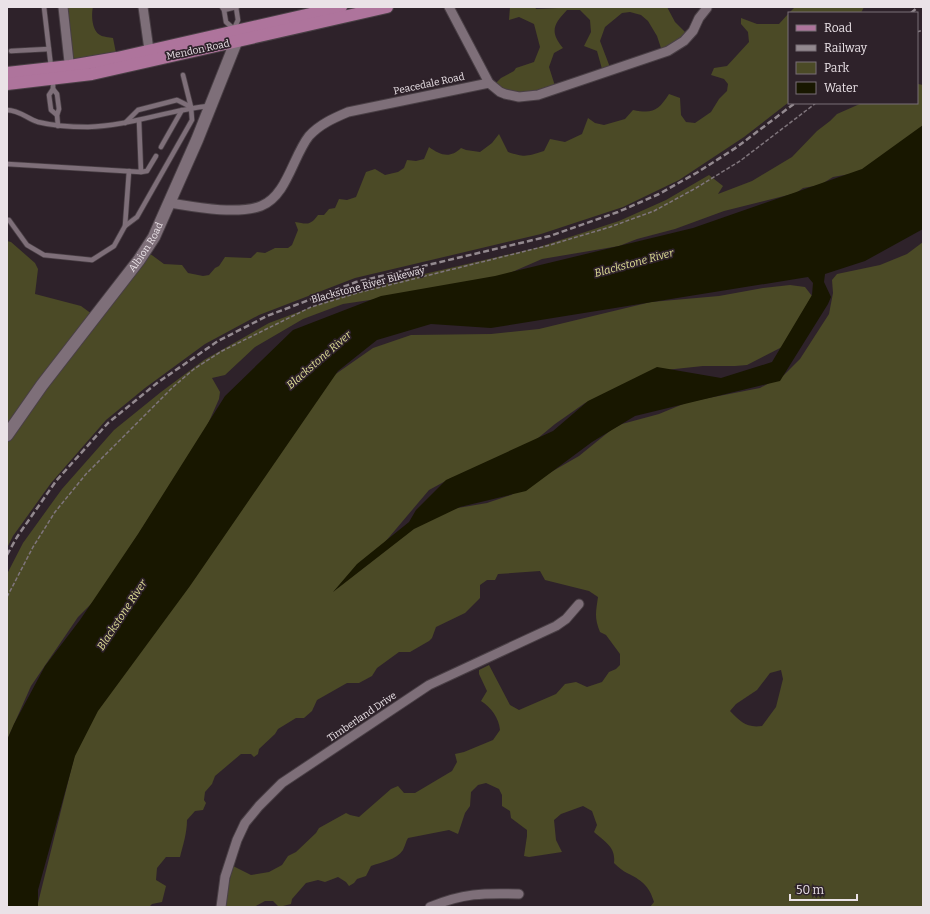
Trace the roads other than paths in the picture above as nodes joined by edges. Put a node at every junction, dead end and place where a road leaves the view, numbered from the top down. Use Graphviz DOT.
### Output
graph roads {
  1 [pos="44,7"];
  2 [pos="63,7"];
  3 [pos="144,7"];
  4 [pos="237,7"];
  5 [pos="337,7"];
  6 [pos="387,7"];
  7 [pos="450,7"];
  8 [pos="223,8"];
  9 [pos="707,8"];
  10 [pos="235,34"];
  11 [pos="49,49"];
  12 [pos="10,51"];
  13 [pos="150,55"];
  14 [pos="70,71"];
  15 [pos="7,73"];
  16 [pos="184,75"];
  17 [pos="52,78"];
  18 [pos="489,83"];
  19 [pos="7,84"];
  20 [pos="211,106"];
  21 [pos="191,107"];
  22 [pos="7,110"];
  23 [pos="182,110"];
  24 [pos="57,114"];
  25 [pos="139,120"];
  26 [pos="125,123"];
  27 [pos="58,126"];
  28 [pos="161,147"];
  29 [pos="156,156"];
  30 [pos="7,164"];
  31 [pos="128,171"];
  32 [pos="140,172"];
  33 [pos="170,203"];
  34 [pos="7,220"];
  35 [pos="125,226"];
  36 [pos="7,435"];
  37 [pos="579,604"];
  38 [pos="519,894"];
  39 [pos="221,907"];
  40 [pos="430,907"];
  1 -- 11 [label="lane"];
  2 -- 14 [label="street"];
  3 -- 13 [label="street"];
  4 -- 8 [label="lane"];
  4 -- 10 [label="lane"];
  5 -- 10 [label="main road, Mendon Road"];
  6 -- 10 [label="main road, Mendon Road"];
  7 -- 18 [label="street"];
  8 -- 10 [label="lane"];
  9 -- 18 [label="street"];
  10 -- 13 [label="main road, Mendon Road"];
  10 -- 20 [label="street, Albion Road"];
  11 -- 12 [label="lane"];
  11 -- 17 [label="lane"];
  13 -- 14 [label="main road, Mendon Road"];
  14 -- 17 [label="main road, Mendon Road"];
  15 -- 17 [label="main road, Mendon Road"];
  16 -- 21 [label="lane"];
  17 -- 19 [label="main road, Mendon Road"];
  17 -- 24 [label="lane"];
  17 -- 24 [label="lane"];
  18 -- 33 [label="street, Peacedale Road"];
  20 -- 21 [label="lane"];
  20 -- 33 [label="street, Albion Road"];
  21 -- 23 [label="lane"];
  21 -- 26 [label="lane"];
  21 -- 35 [label="lane"];
  22 -- 27 [label="lane"];
  23 -- 25 [label="lane"];
  23 -- 28 [label="lane"];
  24 -- 27 [label="lane"];
  25 -- 26 [label="lane"];
  25 -- 32 [label="lane"];
  26 -- 27 [label="lane"];
  29 -- 32 [label="lane"];
  30 -- 31 [label="lane"];
  31 -- 32 [label="lane"];
  31 -- 35 [label="lane"];
  33 -- 36 [label="street, Albion Road"];
  34 -- 35 [label="lane"];
  37 -- 39 [label="street, Timberland Drive"];
  38 -- 40 [label="street"];
}
